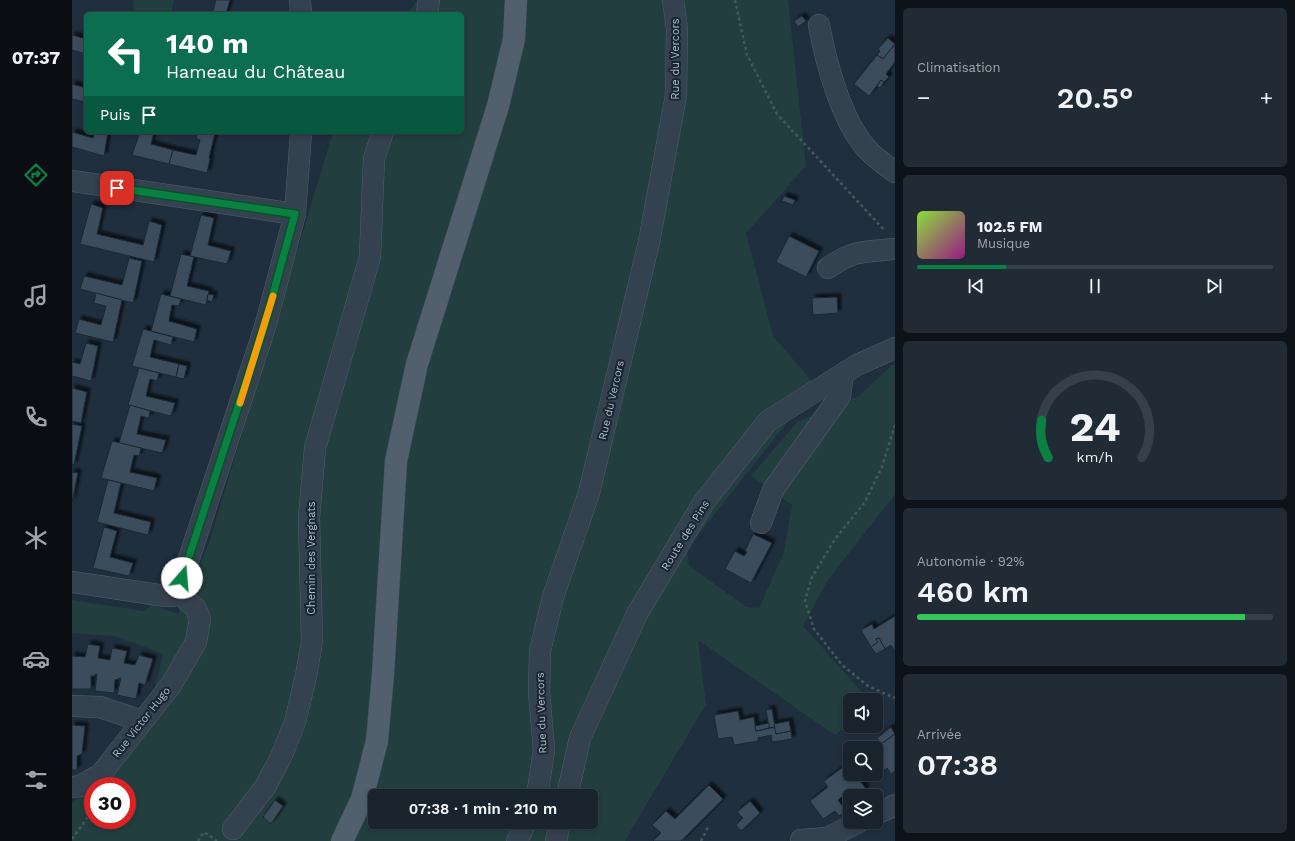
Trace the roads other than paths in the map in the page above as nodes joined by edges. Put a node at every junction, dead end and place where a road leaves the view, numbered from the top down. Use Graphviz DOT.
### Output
graph roads {
  1 [pos="300,0"];
  2 [pos="429,0"];
  3 [pos="516,0"];
  4 [pos="673,0"];
  5 [pos="300,12"];
  6 [pos="427,12"];
  7 [pos="819,25"];
  8 [pos="301,134"];
  9 [pos="382,134"];
  10 [pos="895,172"];
  11 [pos="72,181"];
  12 [pos="295,214"];
  13 [pos="892,243"];
  14 [pos="828,268"];
  15 [pos="895,348"];
  16 [pos="843,374"];
  17 [pos="761,523"];
  18 [pos="72,582"];
  19 [pos="178,592"];
  20 [pos="72,706"];
  21 [pos="142,721"];
  22 [pos="72,787"];
  23 [pos="538,789"];
  24 [pos="568,789"];
  25 [pos="895,805"];
  26 [pos="883,811"];
  27 [pos="523,829"];
  28 [pos="559,829"];
  29 [pos="845,829"];
  30 [pos="220,838"];
  31 [pos="801,840"];
  32 [pos="342,841"];
  33 [pos="517,841"];
  34 [pos="556,841"];
  1 -- 5 [label="street"];
  2 -- 6 [label="street"];
  3 -- 32 [label="main road"];
  4 -- 23 [label="street, Rue du Vercors"];
  7 -- 10 [label="street"];
  8 -- 12 [label="street"];
  9 -- 30 [label="street, Chemin des Vergnats"];
  11 -- 12 [label="street"];
  12 -- 19 [label="street"];
  13 -- 14 [label="street"];
  15 -- 16 [label="street, Route des Pins"];
  16 -- 17 [label="street"];
  16 -- 24 [label="street, Route des Pins"];
  18 -- 19 [label="street"];
  19 -- 21 [label="street, Rue Victor Hugo"];
  20 -- 21 [label="street"];
  21 -- 22 [label="street, Rue Victor Hugo"];
  25 -- 26 [label="street"];
  27 -- 33 [label="street"];
  28 -- 34 [label="street"];
  29 -- 31 [label="street"];
}
